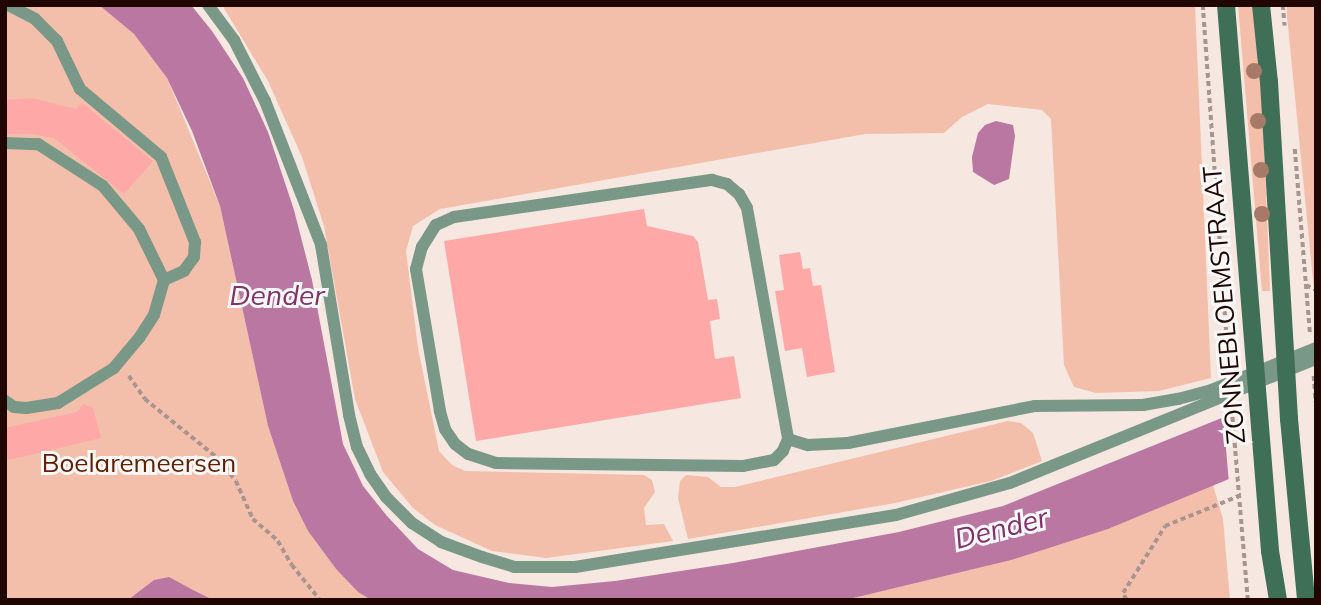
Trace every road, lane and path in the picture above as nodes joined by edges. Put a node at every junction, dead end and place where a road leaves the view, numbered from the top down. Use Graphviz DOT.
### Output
graph roads {
  1 [pos="8,5"];
  2 [pos="208,5"];
  3 [pos="1203,5"];
  4 [pos="1226,5"];
  5 [pos="1261,5"];
  6 [pos="1283,5"];
  7 [pos="1285,32"];
  8 [pos="1294,138"];
  9 [pos="5,143"];
  10 [pos="164,280"];
  11 [pos="1306,285"];
  12 [pos="1316,289"];
  13 [pos="1307,305"];
  14 [pos="1316,348"];
  15 [pos="1316,359"];
  16 [pos="119,362"];
  17 [pos="1229,368"];
  18 [pos="5,401"];
  19 [pos="1232,409"];
  20 [pos="788,439"];
  21 [pos="1240,496"];
  22 [pos="320,600"];
  23 [pos="1126,600"];
  24 [pos="1248,600"];
  25 [pos="1278,600"];
  26 [pos="1306,600"];
  1 -- 10 [label="lane"];
  2 -- 15 [label="lane"];
  3 -- 17 [label="path"];
  4 -- 25 [label="main road, ZONNEBLOEMSTRAAT"];
  5 -- 26 [label="main road, ZONNEBLOEMSTRAAT"];
  6 -- 7 [label="path"];
  8 -- 11 [label="path"];
  9 -- 10 [label="lane"];
  10 -- 16 [label="lane"];
  11 -- 12 [label="path"];
  11 -- 13 [label="path"];
  14 -- 20 [label="lane"];
  16 -- 18 [label="lane"];
  16 -- 22 [label="path"];
  19 -- 24 [label="path"];
  20 -- 20 [label="lane"];
  21 -- 23 [label="path"];
}
